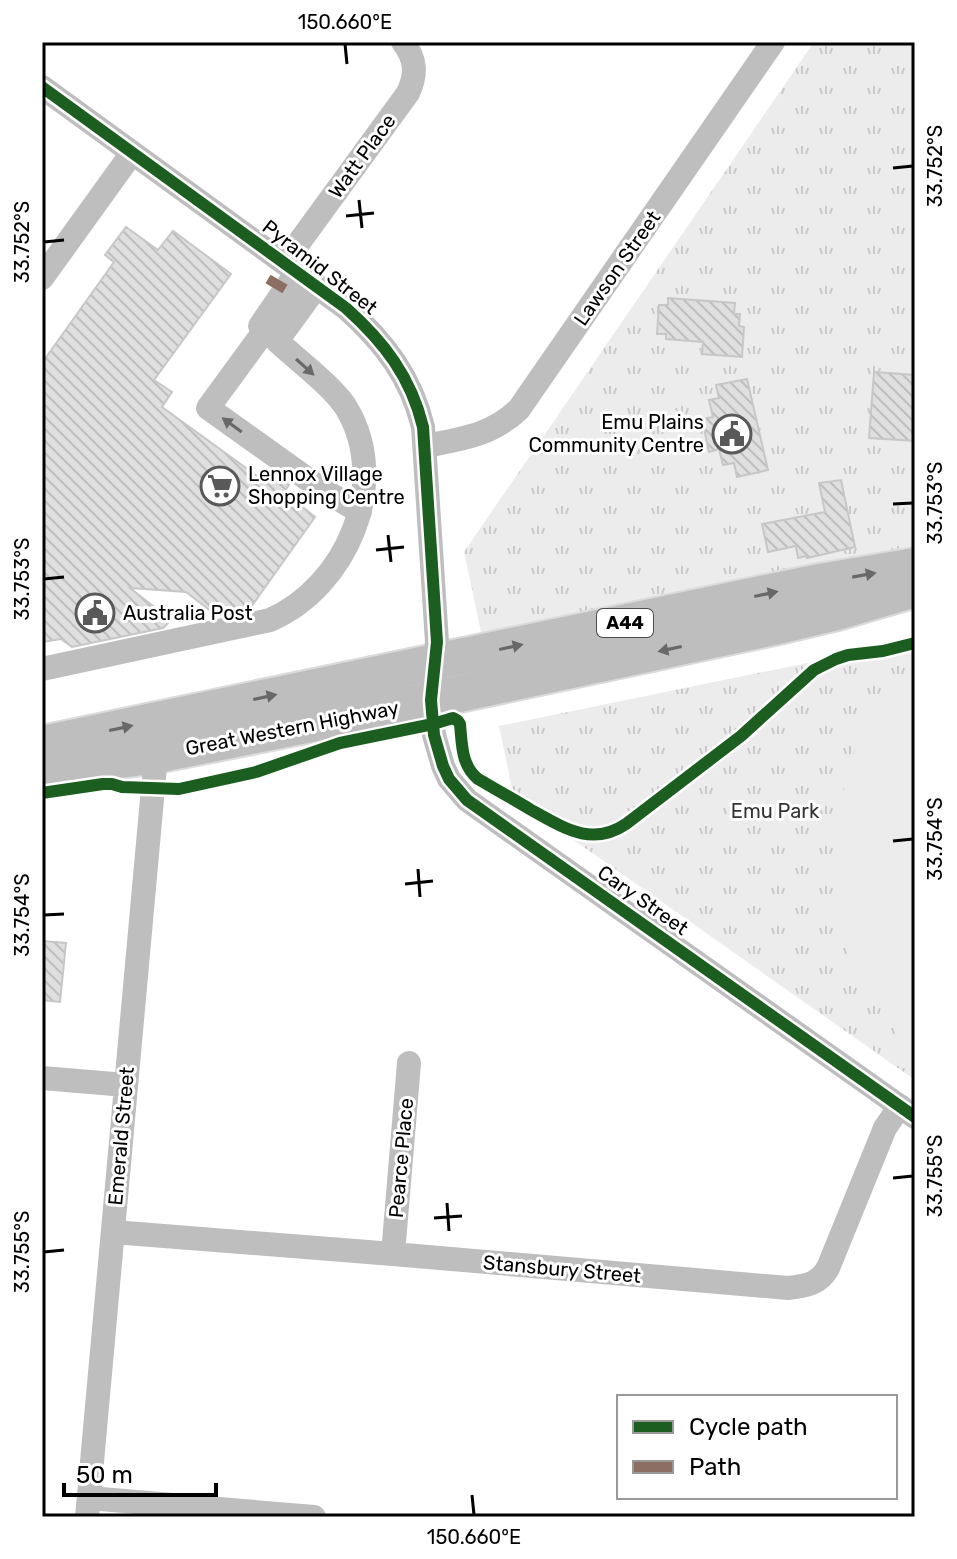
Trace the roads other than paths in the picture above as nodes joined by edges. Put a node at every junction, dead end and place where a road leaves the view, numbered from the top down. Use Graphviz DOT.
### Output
graph roads {
  1 [pos="403,42"];
  2 [pos="773,42"];
  3 [pos="42,87"];
  4 [pos="132,153"];
  5 [pos="299,274"];
  6 [pos="42,278"];
  7 [pos="267,332"];
  8 [pos="425,446"];
  9 [pos="360,512"];
  10 [pos="915,566"];
  11 [pos="915,589"];
  12 [pos="435,663"];
  13 [pos="42,669"];
  14 [pos="431,700"];
  15 [pos="42,744"];
  16 [pos="156,755"];
  17 [pos="42,771"];
  18 [pos="409,1063"];
  19 [pos="42,1078"];
  20 [pos="126,1085"];
  21 [pos="907,1112"];
  22 [pos="113,1232"];
  23 [pos="393,1254"];
  24 [pos="88,1507"];
  25 [pos="314,1517"];
  1 -- 5 [label="street, Watt Place"];
  2 -- 8 [label="street, Lawson Street"];
  3 -- 4 [label="street, Pyramid Street"];
  4 -- 5 [label="street, Pyramid Street"];
  4 -- 6 [label="street"];
  5 -- 7 [label="street, Watt Place"];
  5 -- 8 [label="street, Pyramid Street"];
  7 -- 9 [label="street, one-way"];
  9 -- 7 [label="street, Watt Place, one-way"];
  8 -- 12 [label="street, Pyramid Street"];
  9 -- 13 [label="street"];
  12 -- 10 [label="highway, Great Western Highway / A44, one-way"];
  11 -- 14 [label="highway, Great Western Highway / A44, one-way"];
  12 -- 14 [label="street, Cary Street"];
  15 -- 12 [label="highway, Great Western Highway / A44, one-way"];
  14 -- 16 [label="highway, Great Western Highway / A44"];
  14 -- 21 [label="street, Cary Street"];
  16 -- 17 [label="highway, Great Western Highway / A44"];
  16 -- 20 [label="street, Emerald Street"];
  18 -- 23 [label="street, Pearce Place"];
  19 -- 20 [label="street"];
  20 -- 22 [label="street, Emerald Street"];
  21 -- 23 [label="street, Stansbury Street"];
  22 -- 23 [label="street, Stansbury Street"];
  22 -- 24 [label="street, Emerald Street"];
  24 -- 25 [label="street"];
}
